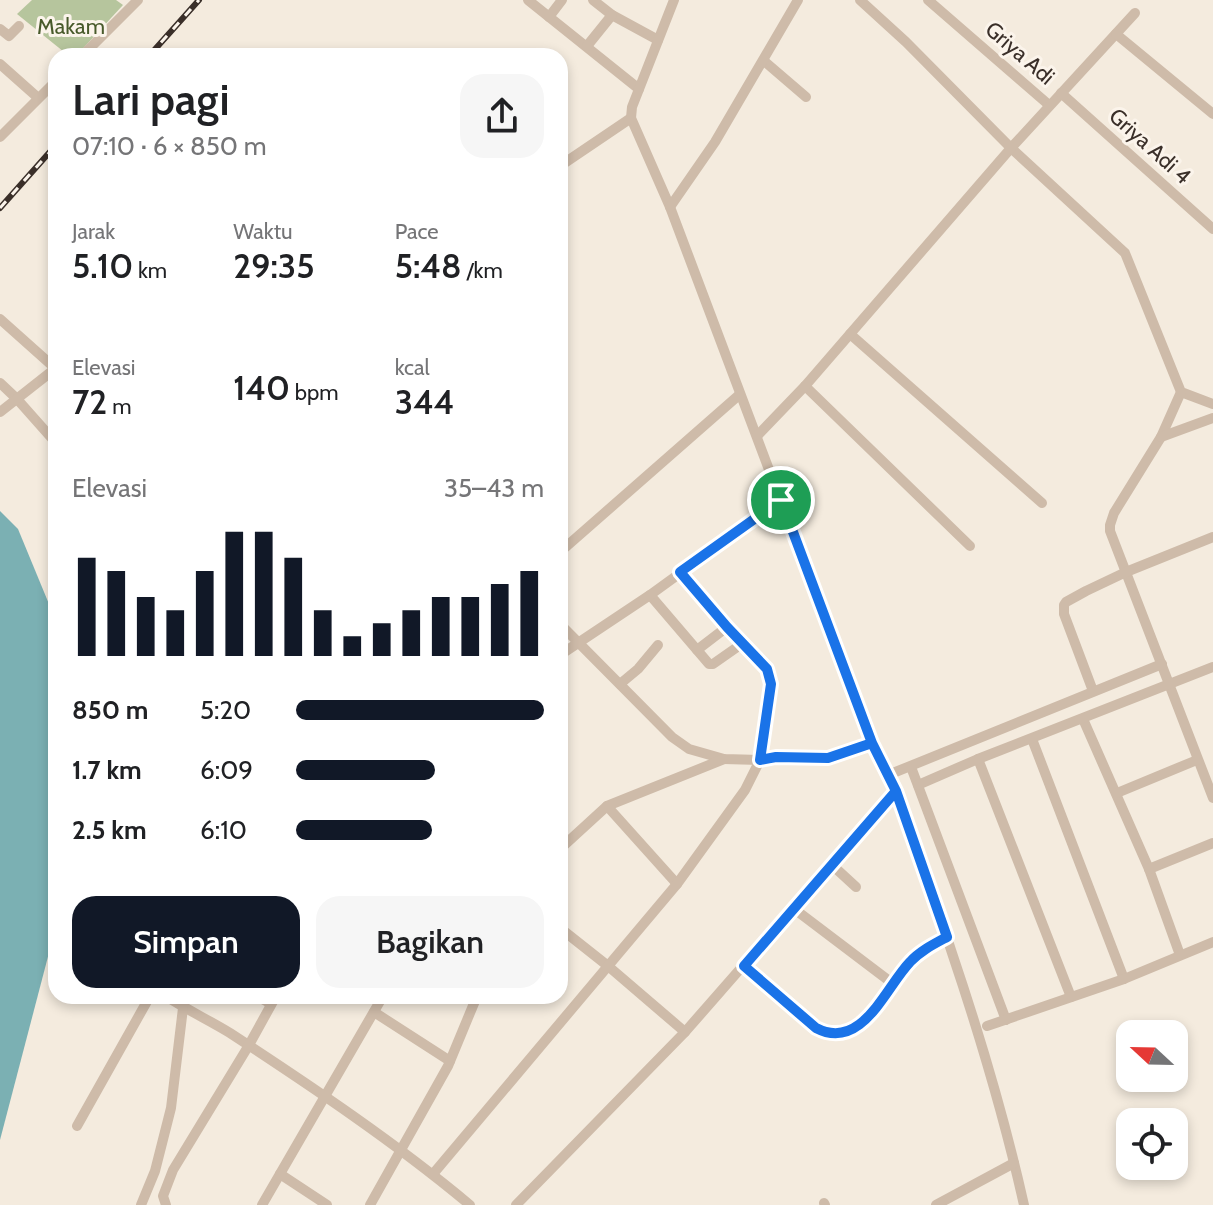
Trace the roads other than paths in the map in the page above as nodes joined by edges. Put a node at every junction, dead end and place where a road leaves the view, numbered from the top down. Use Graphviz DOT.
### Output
graph roads {
  1 [pos="138,0"];
  2 [pos="528,0"];
  3 [pos="562,0"];
  4 [pos="593,0"];
  5 [pos="674,0"];
  6 [pos="860,0"];
  7 [pos="928,0"];
  8 [pos="794,1"];
  9 [pos="1135,13"];
  10 [pos="612,15"];
  11 [pos="549,17"];
  12 [pos="19,26"];
  13 [pos="0,29"];
  14 [pos="1116,34"];
  15 [pos="658,40"];
  16 [pos="587,46"];
  17 [pos="90,48"];
  18 [pos="764,61"];
  19 [pos="0,64"];
  20 [pos="48,88"];
  21 [pos="639,89"];
  22 [pos="1061,93"];
  23 [pos="36,96"];
  24 [pos="806,97"];
  25 [pos="1049,105"];
  26 [pos="1213,114"];
  27 [pos="631,118"];
  28 [pos="3,129"];
  29 [pos="1011,148"];
  30 [pos="568,161"];
  31 [pos="670,207"];
  32 [pos="1213,229"];
  33 [pos="0,319"];
  34 [pos="850,334"];
  35 [pos="48,362"];
  36 [pos="48,375"];
  37 [pos="0,383"];
  38 [pos="805,386"];
  39 [pos="1181,392"];
  40 [pos="739,395"];
  41 [pos="17,399"];
  42 [pos="1213,404"];
  43 [pos="0,412"];
  44 [pos="1213,418"];
  45 [pos="48,432"];
  46 [pos="757,436"];
  47 [pos="1161,437"];
  48 [pos="781,500"];
  49 [pos="1042,503"];
  50 [pos="1213,537"];
  51 [pos="568,545"];
  52 [pos="970,546"];
  53 [pos="680,572"];
  54 [pos="1126,572"];
  55 [pos="650,595"];
  56 [pos="727,627"];
  57 [pos="568,632"];
  58 [pos="580,643"];
  59 [pos="743,643"];
  60 [pos="658,645"];
  61 [pos="568,650"];
  62 [pos="697,650"];
  63 [pos="1162,664"];
  64 [pos="1213,667"];
  65 [pos="620,684"];
  66 [pos="1169,684"];
  67 [pos="1093,691"];
  68 [pos="1083,719"];
  69 [pos="1032,739"];
  70 [pos="872,743"];
  71 [pos="724,759"];
  72 [pos="978,759"];
  73 [pos="760,760"];
  74 [pos="1197,760"];
  75 [pos="911,767"];
  76 [pos="888,775"];
  77 [pos="918,785"];
  78 [pos="896,791"];
  79 [pos="1117,793"];
  80 [pos="1213,798"];
  81 [pos="607,806"];
  82 [pos="568,842"];
  83 [pos="1213,843"];
  84 [pos="831,864"];
  85 [pos="1149,869"];
  86 [pos="677,884"];
  87 [pos="856,887"];
  88 [pos="793,908"];
  89 [pos="568,934"];
  90 [pos="947,937"];
  91 [pos="1213,942"];
  92 [pos="1180,955"];
  93 [pos="608,966"];
  94 [pos="744,966"];
  95 [pos="1124,979"];
  96 [pos="892,983"];
  97 [pos="1071,997"];
  98 [pos="146,1004"];
  99 [pos="177,1004"];
  100 [pos="272,1004"];
  101 [pos="378,1004"];
  102 [pos="474,1004"];
  103 [pos="183,1008"];
  104 [pos="374,1012"];
  105 [pos="1006,1020"];
  106 [pos="987,1026"];
  107 [pos="685,1032"];
  108 [pos="249,1045"];
  109 [pos="450,1061"];
  110 [pos="325,1098"];
  111 [pos="77,1126"];
  112 [pos="400,1151"];
  113 [pos="1014,1163"];
  114 [pos="173,1170"];
  115 [pos="155,1171"];
  116 [pos="280,1174"];
  117 [pos="433,1174"];
  118 [pos="141,1205"];
  119 [pos="166,1205"];
  120 [pos="262,1205"];
  121 [pos="327,1205"];
  122 [pos="370,1205"];
  123 [pos="470,1205"];
  124 [pos="516,1205"];
  125 [pos="936,1205"];
  126 [pos="1024,1205"];
  1 -- 17 [label="street"];
  2 -- 11 [label="street"];
  3 -- 11 [label="street"];
  4 -- 10 [label="street"];
  5 -- 15 [label="street"];
  6 -- 29 [label="street"];
  7 -- 25 [label="street, Griya Adi"];
  8 -- 18 [label="street"];
  9 -- 14 [label="street"];
  10 -- 15 [label="street"];
  10 -- 16 [label="street"];
  11 -- 16 [label="street"];
  12 -- 13 [label="street"];
  14 -- 22 [label="street"];
  14 -- 26 [label="street"];
  15 -- 21 [label="street"];
  16 -- 21 [label="street"];
  18 -- 24 [label="street"];
  18 -- 31 [label="street"];
  19 -- 23 [label="street"];
  20 -- 28 [label="street"];
  21 -- 27 [label="street"];
  22 -- 25 [label="street"];
  22 -- 32 [label="street, Griya Adi 4"];
  25 -- 29 [label="street"];
  27 -- 30 [label="street"];
  27 -- 31 [label="street"];
  29 -- 34 [label="street"];
  29 -- 39 [label="street"];
  31 -- 40 [label="street"];
  33 -- 35 [label="street"];
  34 -- 38 [label="street"];
  34 -- 49 [label="street"];
  36 -- 41 [label="street"];
  37 -- 41 [label="street"];
  38 -- 46 [label="street"];
  38 -- 52 [label="street"];
  39 -- 42 [label="street"];
  39 -- 47 [label="street"];
  40 -- 46 [label="street"];
  40 -- 51 [label="street"];
  41 -- 43 [label="street"];
  41 -- 45 [label="street"];
  44 -- 47 [label="street"];
  46 -- 48 [label="street"];
  47 -- 54 [label="street"];
  48 -- 53 [label="street"];
  48 -- 70 [label="street"];
  50 -- 54 [label="street"];
  53 -- 55 [label="street"];
  53 -- 56 [label="street"];
  54 -- 63 [label="street"];
  54 -- 67 [label="street"];
  55 -- 58 [label="street"];
  55 -- 62 [label="street"];
  56 -- 59 [label="street"];
  56 -- 62 [label="street"];
  57 -- 58 [label="street"];
  58 -- 61 [label="street"];
  58 -- 65 [label="street"];
  59 -- 62 [label="street"];
  59 -- 73 [label="street"];
  60 -- 65 [label="street"];
  63 -- 66 [label="street"];
  63 -- 67 [label="street"];
  64 -- 66 [label="street"];
  65 -- 71 [label="street"];
  66 -- 68 [label="street"];
  66 -- 74 [label="street"];
  67 -- 75 [label="street"];
  68 -- 69 [label="street"];
  68 -- 79 [label="street"];
  69 -- 72 [label="street"];
  69 -- 95 [label="street"];
  70 -- 73 [label="street"];
  70 -- 76 [label="street"];
  71 -- 73 [label="street"];
  71 -- 81 [label="street"];
  72 -- 77 [label="street"];
  72 -- 97 [label="street"];
  73 -- 86 [label="street"];
  74 -- 79 [label="street"];
  74 -- 80 [label="street"];
  75 -- 76 [label="street"];
  75 -- 77 [label="street"];
  76 -- 78 [label="street"];
  77 -- 105 [label="street"];
  78 -- 84 [label="street"];
  78 -- 90 [label="street"];
  79 -- 85 [label="street"];
  81 -- 82 [label="street"];
  81 -- 86 [label="street"];
  83 -- 85 [label="street"];
  84 -- 87 [label="street"];
  84 -- 88 [label="street"];
  85 -- 92 [label="street"];
  86 -- 93 [label="street"];
  88 -- 94 [label="street"];
  88 -- 96 [label="street"];
  89 -- 93 [label="street"];
  90 -- 96 [label="street"];
  90 -- 113 [label="street"];
  91 -- 92 [label="street"];
  92 -- 95 [label="street"];
  93 -- 107 [label="street"];
  93 -- 117 [label="street"];
  94 -- 96 [label="street"];
  94 -- 107 [label="street"];
  95 -- 97 [label="street"];
  97 -- 105 [label="street"];
  98 -- 111 [label="street"];
  99 -- 103 [label="street"];
  100 -- 108 [label="street"];
  101 -- 104 [label="street"];
  102 -- 109 [label="street"];
  103 -- 108 [label="street"];
  103 -- 115 [label="street"];
  104 -- 109 [label="street"];
  104 -- 110 [label="street"];
  105 -- 106 [label="street"];
  107 -- 124 [label="street"];
  108 -- 110 [label="street"];
  108 -- 114 [label="street"];
  109 -- 112 [label="street"];
  110 -- 112 [label="street"];
  110 -- 116 [label="street"];
  112 -- 117 [label="street"];
  112 -- 122 [label="street"];
  113 -- 125 [label="street"];
  113 -- 126 [label="street"];
  114 -- 115 [label="street"];
  114 -- 119 [label="street"];
  115 -- 118 [label="street"];
  116 -- 120 [label="street"];
  116 -- 121 [label="street"];
  117 -- 123 [label="street"];
}
